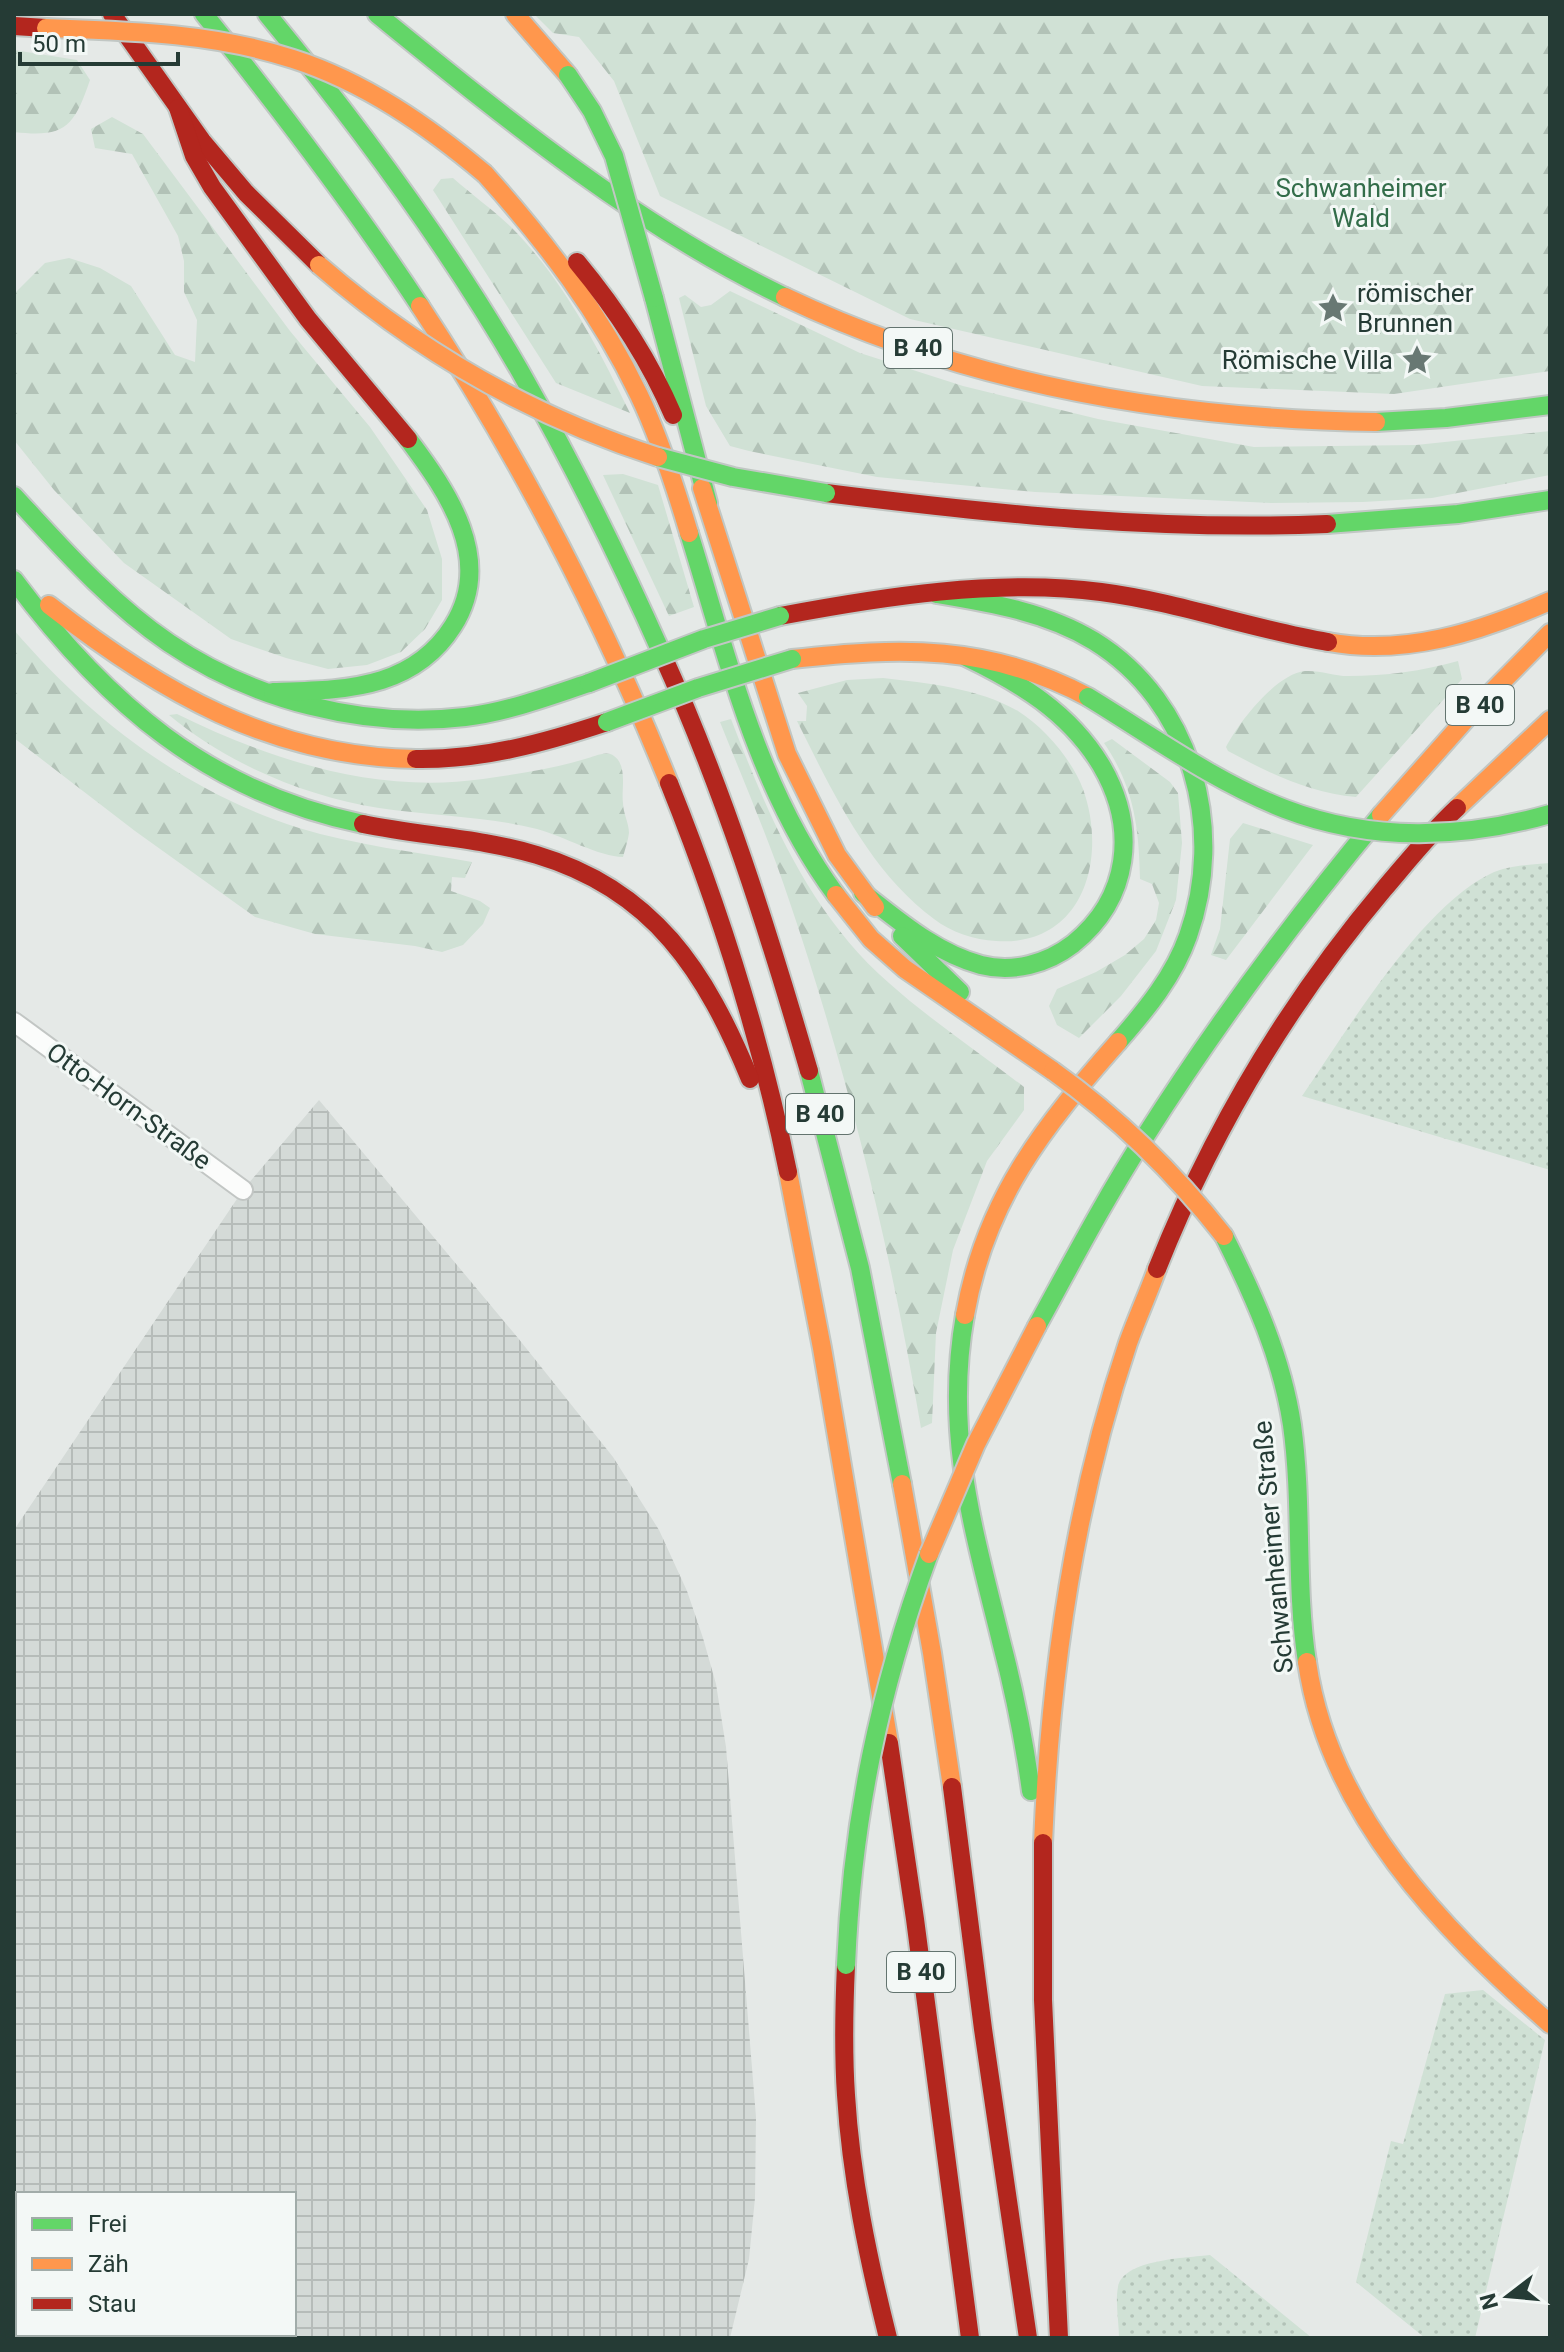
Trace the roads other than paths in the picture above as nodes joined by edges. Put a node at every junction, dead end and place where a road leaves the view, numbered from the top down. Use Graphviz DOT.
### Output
graph roads {
  1 [pos="112,14"];
  2 [pos="204,14"];
  3 [pos="267,14"];
  4 [pos="377,14"];
  5 [pos="515,14"];
  6 [pos="14,26"];
  7 [pos="178,108"];
  8 [pos="485,174"];
  9 [pos="1550,405"];
  10 [pos="14,496"];
  11 [pos="1550,500"];
  12 [pos="708,503"];
  13 [pos="14,579"];
  14 [pos="937,594"];
  15 [pos="1550,601"];
  16 [pos="1550,633"];
  17 [pos="966,657"];
  18 [pos="273,692"];
  19 [pos="1550,720"];
  20 [pos="1550,814"];
  21 [pos="863,893"];
  22 [pos="14,1022"];
  23 [pos="1003,1034"];
  24 [pos="243,1190"];
  25 [pos="800,1227"];
  26 [pos="1042,1868"];
  27 [pos="1550,2024"];
  28 [pos="888,2338"];
  29 [pos="970,2338"];
  30 [pos="1028,2338"];
  31 [pos="1059,2338"];
  1 -- 7 [label="main road"];
  2 -- 25 [label="main road, B 40"];
  3 -- 30 [label="main road, B 40"];
  4 -- 9 [label="main road, B 40"];
  5 -- 12 [label="main road, bridge"];
  6 -- 8 [label="main road, bridge"];
  7 -- 11 [label="main road, bridge"];
  7 -- 18 [label="main road"];
  8 -- 12 [label="main road"];
  8 -- 23 [label="main road"];
  10 -- 18 [label="main road"];
  12 -- 21 [label="main road"];
  13 -- 17 [label="main road, bridge"];
  13 -- 25 [label="main road"];
  14 -- 15 [label="main road"];
  14 -- 18 [label="main road, bridge"];
  14 -- 26 [label="main road"];
  16 -- 28 [label="main road, B 40, bridge"];
  17 -- 20 [label="main road, bridge"];
  17 -- 21 [label="main road"];
  19 -- 26 [label="main road, B 40"];
  21 -- 23 [label="main road"];
  22 -- 24 [label="street, Otto-Horn-Straße"];
  23 -- 27 [label="main road, Schwanheimer Straße, bridge"];
  25 -- 29 [label="main road, B 40"];
  26 -- 31 [label="main road, B 40"];
}
